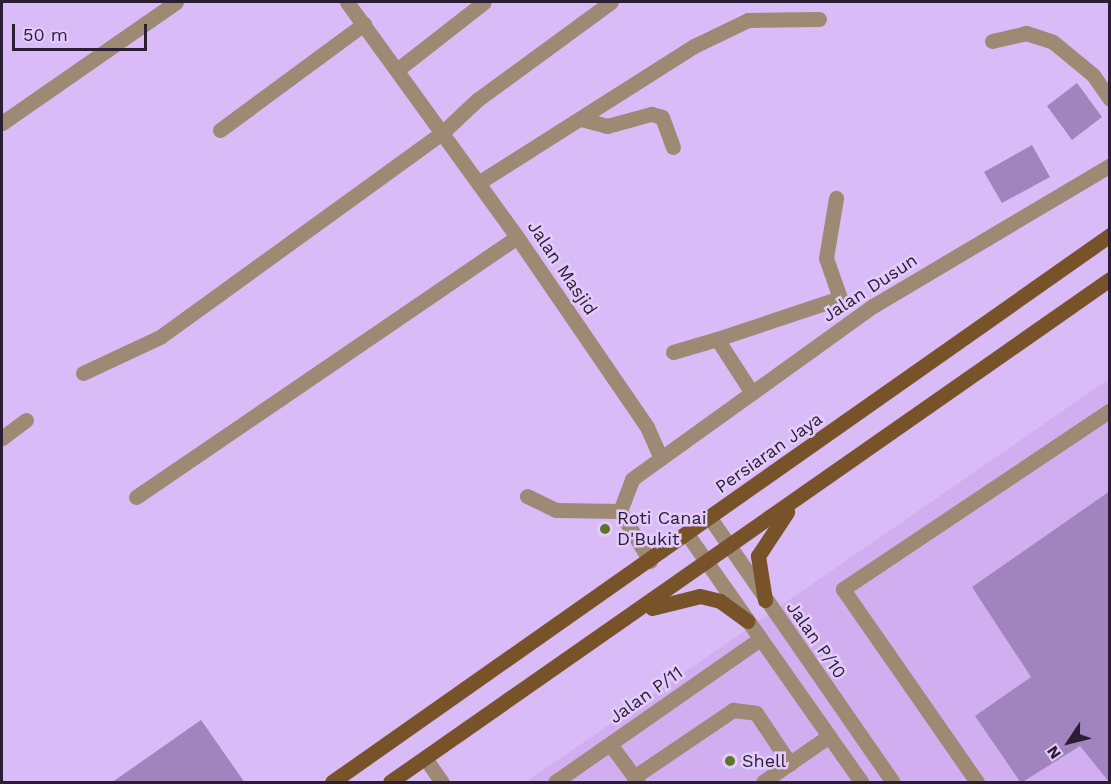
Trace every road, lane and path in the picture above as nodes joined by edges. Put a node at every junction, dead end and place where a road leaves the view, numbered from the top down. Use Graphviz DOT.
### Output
graph roads {
  1 [pos="176,2"];
  2 [pos="347,2"];
  3 [pos="484,2"];
  4 [pos="612,2"];
  5 [pos="819,18"];
  6 [pos="363,24"];
  7 [pos="992,41"];
  8 [pos="397,70"];
  9 [pos="1110,99"];
  10 [pos="581,119"];
  11 [pos="2,123"];
  12 [pos="220,130"];
  13 [pos="442,133"];
  14 [pos="673,147"];
  15 [pos="1110,165"];
  16 [pos="478,183"];
  17 [pos="836,198"];
  18 [pos="1110,235"];
  19 [pos="517,237"];
  20 [pos="1110,279"];
  21 [pos="717,339"];
  22 [pos="673,352"];
  23 [pos="83,373"];
  24 [pos="752,393"];
  25 [pos="1110,410"];
  26 [pos="26,420"];
  27 [pos="2,438"];
  28 [pos="661,458"];
  29 [pos="526,496"];
  30 [pos="136,497"];
  31 [pos="795,500"];
  32 [pos="620,511"];
  33 [pos="710,518"];
  34 [pos="687,534"];
  35 [pos="730,547"];
  36 [pos="650,561"];
  37 [pos="707,563"];
  38 [pos="765,600"];
  39 [pos="628,617"];
  40 [pos="748,621"];
  41 [pos="760,639"];
  42 [pos="829,736"];
  43 [pos="610,744"];
  44 [pos="425,758"];
  45 [pos="790,764"];
  46 [pos="573,778"];
  47 [pos="636,780"];
  48 [pos="332,783"];
  49 [pos="390,783"];
  50 [pos="442,783"];
  51 [pos="555,783"];
  52 [pos="763,783"];
  53 [pos="861,783"];
  54 [pos="893,783"];
  55 [pos="977,783"];
  1 -- 11 [label="street"];
  2 -- 6 [label="street, Jalan Masjid"];
  3 -- 8 [label="street"];
  4 -- 13 [label="street"];
  5 -- 10 [label="street"];
  6 -- 8 [label="street, Jalan Masjid"];
  6 -- 12 [label="street"];
  7 -- 9 [label="street"];
  8 -- 13 [label="street, Jalan Masjid"];
  10 -- 14 [label="street"];
  10 -- 16 [label="street"];
  13 -- 16 [label="street, Jalan Masjid"];
  13 -- 23 [label="street"];
  15 -- 24 [label="street, Jalan Dusun"];
  16 -- 19 [label="street, Jalan Masjid"];
  17 -- 21 [label="street"];
  18 -- 33 [label="main road, Persiaran Jaya"];
  19 -- 28 [label="street, Jalan Masjid"];
  19 -- 30 [label="street"];
  20 -- 31 [label="main road"];
  21 -- 22 [label="street"];
  21 -- 24 [label="street"];
  24 -- 28 [label="street, Jalan Dusun"];
  25 -- 55 [label="street"];
  26 -- 27 [label="street"];
  28 -- 32 [label="street"];
  29 -- 32 [label="street"];
  31 -- 35 [label="main road"];
  31 -- 38 [label="main road"];
  32 -- 36 [label="street"];
  33 -- 34 [label="main road, Persiaran Jaya"];
  33 -- 35 [label="street, Jalan P/10"];
  34 -- 36 [label="main road, Persiaran Jaya"];
  34 -- 37 [label="street"];
  35 -- 37 [label="main road"];
  35 -- 38 [label="street, Jalan P/10"];
  36 -- 48 [label="main road, Persiaran Jaya"];
  37 -- 39 [label="main road"];
  37 -- 40 [label="street"];
  38 -- 54 [label="street, Jalan P/10"];
  39 -- 40 [label="main road"];
  39 -- 44 [label="main road"];
  40 -- 41 [label="street"];
  41 -- 42 [label="street"];
  41 -- 43 [label="street, Jalan P/11"];
  42 -- 45 [label="street"];
  42 -- 53 [label="street"];
  43 -- 46 [label="street, Jalan P/11"];
  43 -- 47 [label="street"];
  44 -- 49 [label="main road"];
  44 -- 50 [label="street"];
  45 -- 47 [label="street"];
  45 -- 52 [label="street"];
  46 -- 51 [label="street, Jalan P/11"];
}
